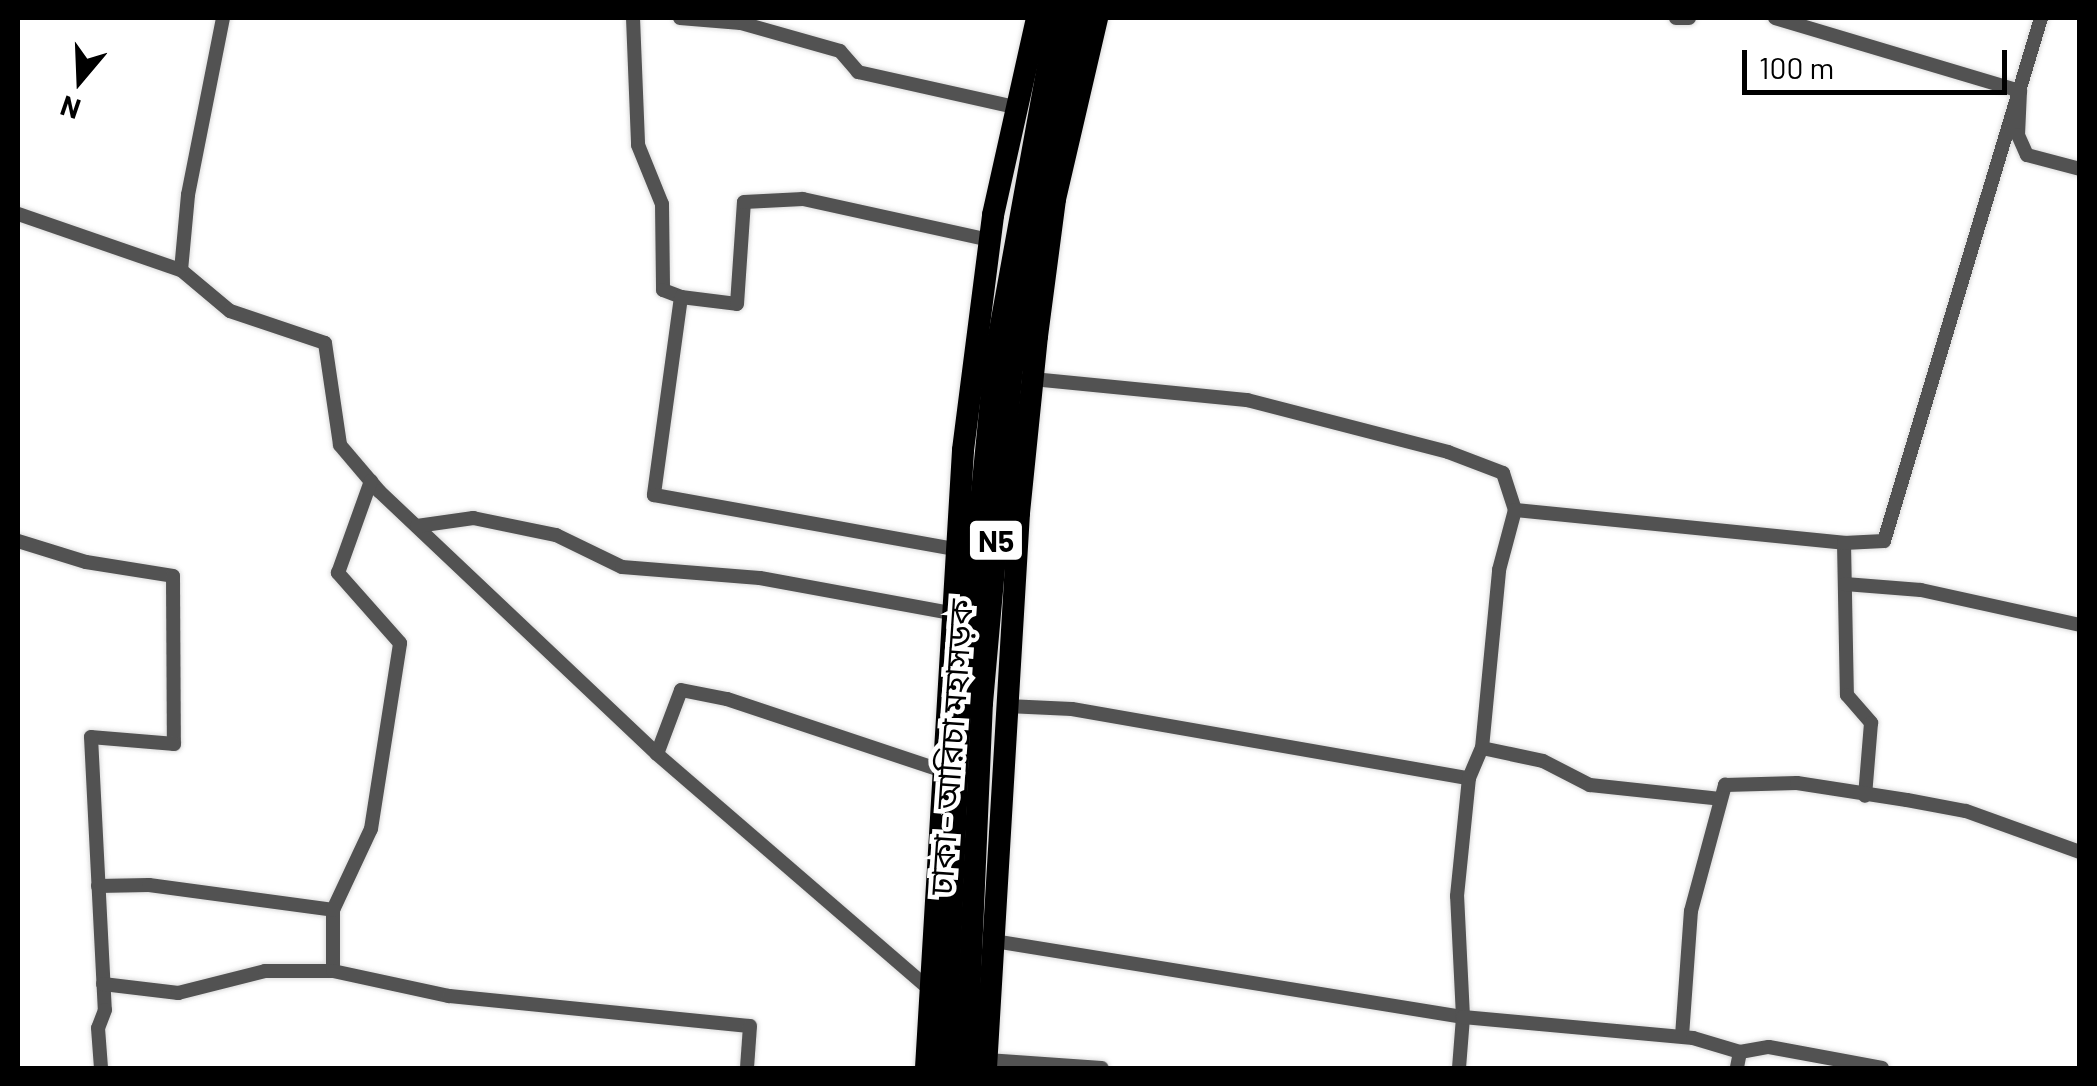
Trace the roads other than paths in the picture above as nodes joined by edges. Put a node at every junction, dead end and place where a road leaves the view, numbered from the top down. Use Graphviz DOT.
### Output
graph roads {
  1 [pos="224,18"];
  2 [pos="633,18"];
  3 [pos="680,18"];
  4 [pos="1037,18"];
  5 [pos="1057,18"];
  6 [pos="1078,18"];
  7 [pos="1097,18"];
  8 [pos="1676,18"];
  9 [pos="1689,18"];
  10 [pos="1775,18"];
  11 [pos="2041,18"];
  12 [pos="2020,91"];
  13 [pos="1016,107"];
  14 [pos="2080,168"];
  15 [pos="18,214"];
  16 [pos="990,240"];
  17 [pos="181,270"];
  18 [pos="680,298"];
  19 [pos="1032,379"];
  20 [pos="370,481"];
  21 [pos="1515,510"];
  22 [pos="417,526"];
  23 [pos="18,541"];
  24 [pos="1844,543"];
  25 [pos="955,549"];
  26 [pos="1845,584"];
  27 [pos="950,612"];
  28 [pos="2080,625"];
  29 [pos="1006,706"];
  30 [pos="1482,748"];
  31 [pos="657,754"];
  32 [pos="940,770"];
  33 [pos="1469,778"];
  34 [pos="1865,796"];
  35 [pos="1720,800"];
  36 [pos="2080,852"];
  37 [pos="98,886"];
  38 [pos="333,910"];
  39 [pos="994,941"];
  40 [pos="333,970"];
  41 [pos="103,984"];
  42 [pos="930,990"];
  43 [pos="1462,1017"];
  44 [pos="1682,1036"];
  45 [pos="1740,1052"];
  46 [pos="980,1066"];
  47 [pos="100,1068"];
  48 [pos="747,1068"];
  49 [pos="926,1068"];
  50 [pos="946,1068"];
  51 [pos="1102,1068"];
  52 [pos="1460,1068"];
  53 [pos="1736,1068"];
  54 [pos="1882,1068"];
  1 -- 17 [label="street"];
  2 -- 18 [label="street"];
  3 -- 13 [label="street"];
  4 -- 13 [label="highway"];
  5 -- 50 [label="highway, ঢাকা - আরিচা মহাসড়ক / N5"];
  6 -- 46 [label="highway, ঢাকা - আরিচা মহাসড়ক / N5"];
  7 -- 19 [label="highway"];
  8 -- 9 [label="street"];
  10 -- 12 [label="street"];
  11 -- 12 [label="street"];
  12 -- 14 [label="street"];
  12 -- 24 [label="street"];
  13 -- 16 [label="highway"];
  15 -- 17 [label="street"];
  16 -- 18 [label="street"];
  16 -- 25 [label="highway"];
  17 -- 20 [label="street"];
  18 -- 25 [label="street"];
  19 -- 21 [label="street"];
  19 -- 29 [label="highway"];
  20 -- 22 [label="street"];
  20 -- 38 [label="street"];
  21 -- 24 [label="street"];
  21 -- 30 [label="street"];
  22 -- 27 [label="street"];
  22 -- 31 [label="street"];
  23 -- 37 [label="street"];
  24 -- 26 [label="street"];
  25 -- 27 [label="highway"];
  26 -- 28 [label="street"];
  26 -- 34 [label="street"];
  27 -- 32 [label="highway"];
  29 -- 33 [label="street"];
  29 -- 39 [label="highway"];
  30 -- 33 [label="street"];
  30 -- 35 [label="street"];
  31 -- 32 [label="street"];
  31 -- 42 [label="street"];
  32 -- 42 [label="highway"];
  33 -- 43 [label="street"];
  34 -- 35 [label="street"];
  34 -- 36 [label="street"];
  35 -- 44 [label="street"];
  37 -- 38 [label="street"];
  37 -- 41 [label="street"];
  38 -- 40 [label="street"];
  39 -- 43 [label="street"];
  39 -- 46 [label="highway"];
  40 -- 41 [label="street"];
  40 -- 48 [label="street"];
  41 -- 47 [label="street"];
  42 -- 49 [label="highway"];
  43 -- 44 [label="street"];
  43 -- 52 [label="street"];
  44 -- 45 [label="street"];
  45 -- 53 [label="street"];
  45 -- 54 [label="street"];
  46 -- 51 [label="street"];
}
